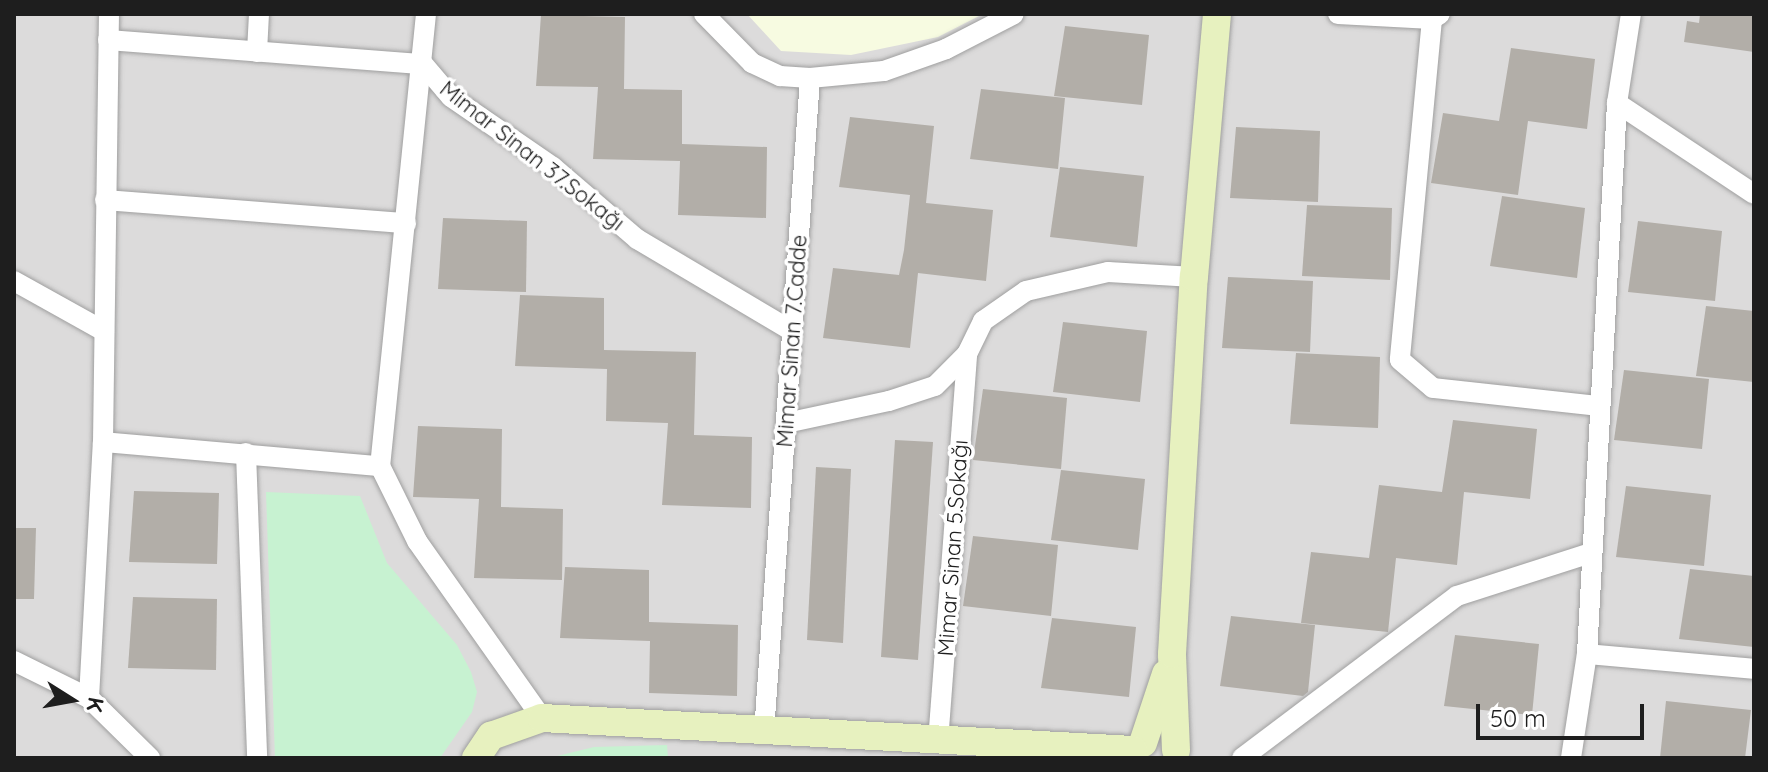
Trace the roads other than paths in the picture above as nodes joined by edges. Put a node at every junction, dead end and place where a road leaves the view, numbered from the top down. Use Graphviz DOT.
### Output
graph roads {
  1 [pos="109,14"];
  2 [pos="259,14"];
  3 [pos="426,14"];
  4 [pos="704,14"];
  5 [pos="1014,14"];
  6 [pos="1217,14"];
  7 [pos="1338,14"];
  8 [pos="1631,14"];
  9 [pos="1436,16"];
  10 [pos="108,40"];
  11 [pos="257,52"];
  12 [pos="423,64"];
  13 [pos="810,78"];
  14 [pos="1617,103"];
  15 [pos="1754,194"];
  16 [pos="105,200"];
  17 [pos="406,223"];
  18 [pos="1194,277"];
  19 [pos="14,281"];
  20 [pos="104,331"];
  21 [pos="792,331"];
  22 [pos="967,354"];
  23 [pos="1599,406"];
  24 [pos="786,423"];
  25 [pos="103,442"];
  26 [pos="246,453"];
  27 [pos="380,466"];
  28 [pos="1591,553"];
  29 [pos="1172,654"];
  30 [pos="1587,654"];
  31 [pos="14,661"];
  32 [pos="1754,669"];
  33 [pos="89,698"];
  34 [pos="542,718"];
  35 [pos="764,733"];
  36 [pos="938,742"];
  37 [pos="1134,750"];
  38 [pos="1052,753"];
  39 [pos="1178,754"];
  40 [pos="150,758"];
  41 [pos="257,758"];
  42 [pos="476,758"];
  43 [pos="1242,758"];
  44 [pos="1571,758"];
  1 -- 10 [label="street"];
  2 -- 11 [label="street"];
  3 -- 12 [label="street"];
  4 -- 13 [label="street"];
  5 -- 13 [label="street"];
  6 -- 18 [label="street"];
  7 -- 9 [label="street"];
  8 -- 14 [label="street"];
  9 -- 23 [label="street"];
  10 -- 11 [label="street, Mimar Sinan 37.Sokağı"];
  10 -- 16 [label="street"];
  11 -- 12 [label="street, Mimar Sinan 37.Sokağı"];
  12 -- 17 [label="street"];
  12 -- 21 [label="street, Mimar Sinan 37.Sokağı"];
  13 -- 21 [label="street, Mimar Sinan 7.Cadde"];
  14 -- 15 [label="street"];
  14 -- 23 [label="street"];
  16 -- 17 [label="street"];
  16 -- 20 [label="street"];
  17 -- 27 [label="street"];
  18 -- 22 [label="street"];
  18 -- 29 [label="street"];
  19 -- 20 [label="street"];
  20 -- 25 [label="street"];
  21 -- 24 [label="street, Mimar Sinan 7.Cadde"];
  22 -- 24 [label="street"];
  22 -- 36 [label="street, Mimar Sinan 5.Sokağı"];
  23 -- 28 [label="street"];
  24 -- 35 [label="street, Mimar Sinan 7.Cadde"];
  25 -- 26 [label="street"];
  25 -- 33 [label="street"];
  26 -- 27 [label="street"];
  26 -- 41 [label="street"];
  27 -- 34 [label="street"];
  28 -- 30 [label="street"];
  28 -- 43 [label="street"];
  29 -- 37 [label="street"];
  29 -- 39 [label="street"];
  30 -- 32 [label="street"];
  30 -- 44 [label="street"];
  31 -- 33 [label="street"];
  33 -- 40 [label="street"];
  34 -- 35 [label="street"];
  34 -- 42 [label="street"];
  35 -- 36 [label="street"];
  36 -- 38 [label="street"];
  37 -- 38 [label="street"];
  37 -- 39 [label="street"];
}
